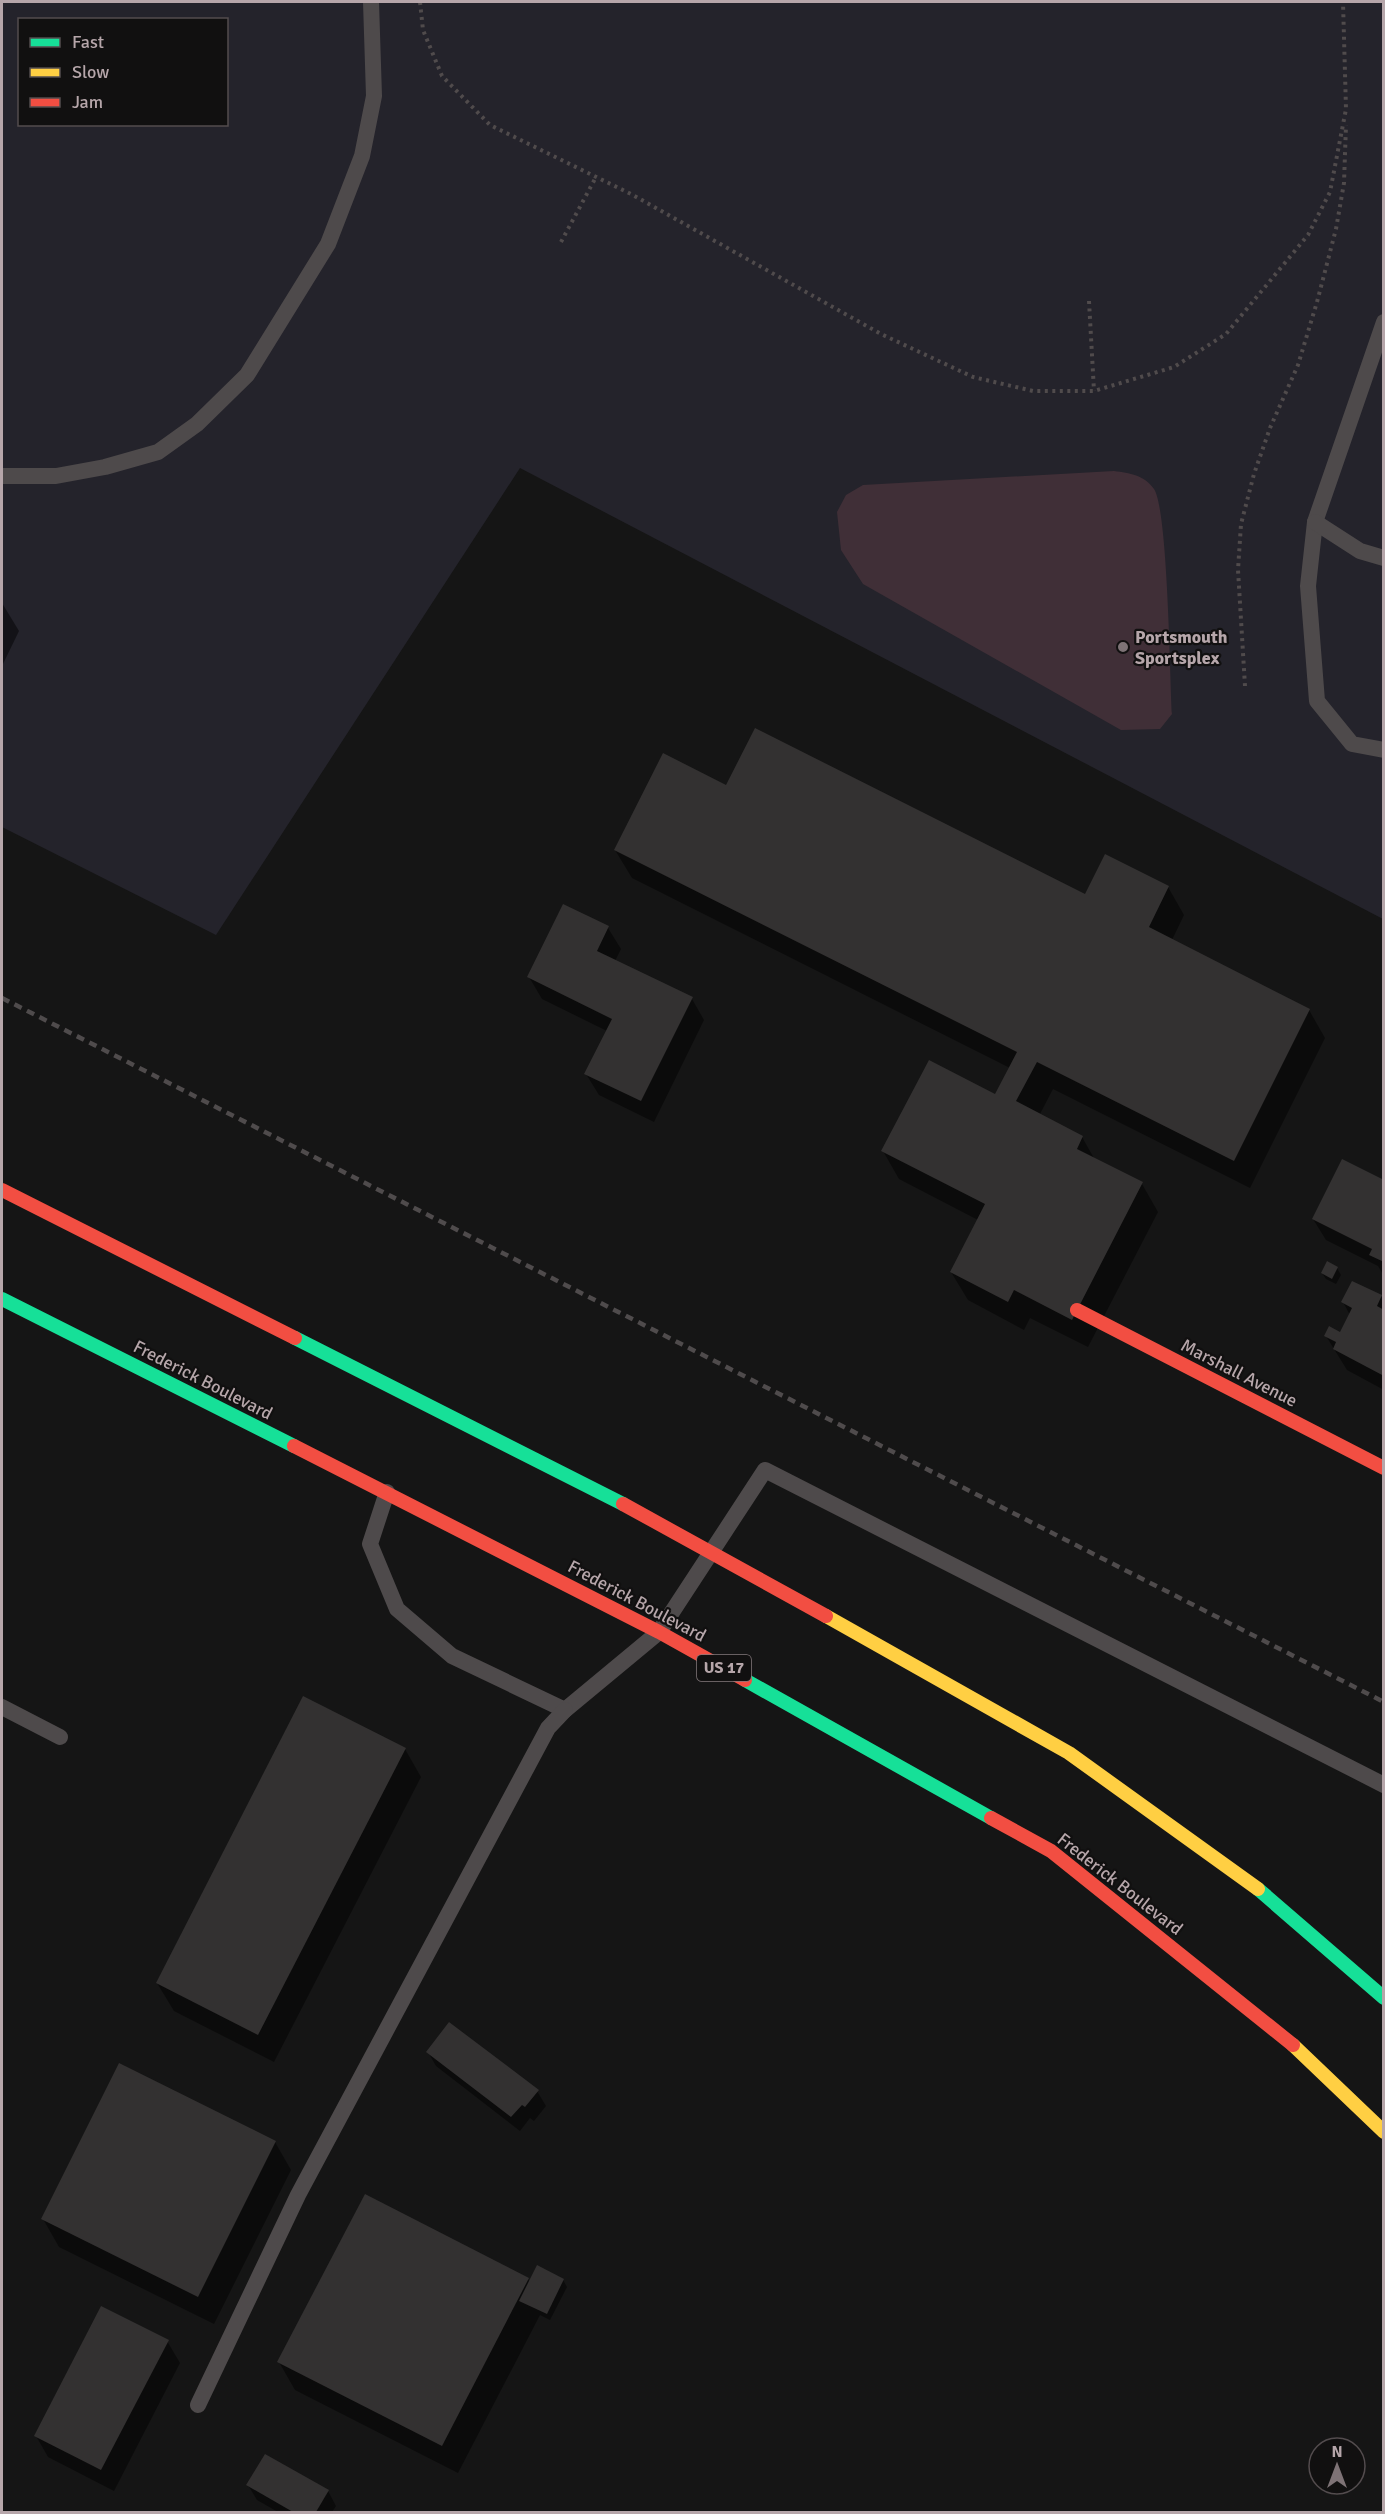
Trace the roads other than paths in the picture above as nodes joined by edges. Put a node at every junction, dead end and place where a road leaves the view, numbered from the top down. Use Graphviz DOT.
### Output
graph roads {
  1 [pos="371,2"];
  2 [pos="1383,321"];
  3 [pos="2,476"];
  4 [pos="1315,522"];
  5 [pos="1383,558"];
  6 [pos="1383,750"];
  7 [pos="2,1190"];
  8 [pos="2,1299"];
  9 [pos="1077,1310"];
  10 [pos="1383,1468"];
  11 [pos="387,1492"];
  12 [pos="712,1552"];
  13 [pos="659,1632"];
  14 [pos="2,1707"];
  15 [pos="565,1710"];
  16 [pos="60,1737"];
  17 [pos="1383,1785"];
  18 [pos="1383,1998"];
  19 [pos="1383,2132"];
  20 [pos="198,2405"];
  1 -- 3 [label="lane"];
  2 -- 4 [label="lane"];
  4 -- 5 [label="lane"];
  4 -- 6 [label="lane"];
  7 -- 12 [label="main road"];
  8 -- 11 [label="main road, Frederick Boulevard / US 17"];
  9 -- 10 [label="main road, Marshall Avenue"];
  11 -- 13 [label="main road, Frederick Boulevard / US 17"];
  11 -- 15 [label="lane"];
  12 -- 13 [label="lane"];
  12 -- 17 [label="lane"];
  12 -- 18 [label="main road"];
  13 -- 15 [label="lane"];
  13 -- 19 [label="main road, Frederick Boulevard / US 17"];
  14 -- 16 [label="lane"];
  15 -- 20 [label="lane"];
}
